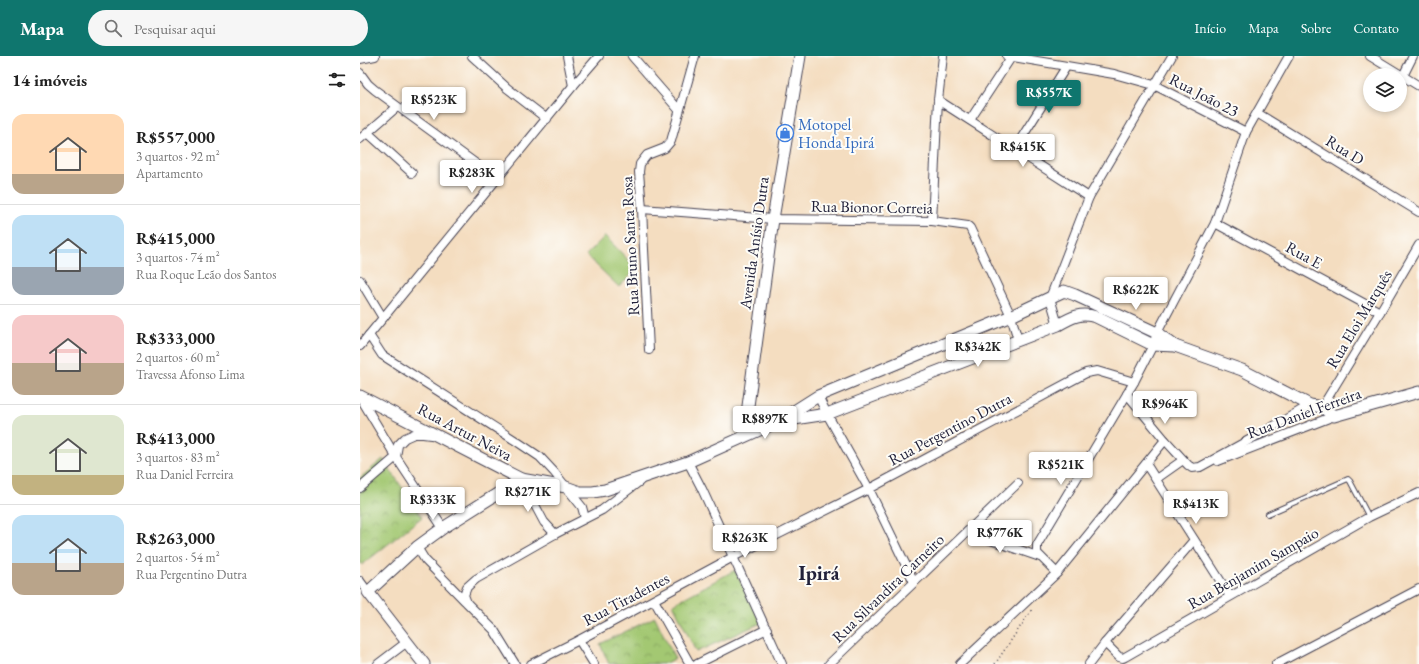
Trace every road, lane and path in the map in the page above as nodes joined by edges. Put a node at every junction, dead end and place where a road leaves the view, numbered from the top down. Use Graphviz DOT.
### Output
graph roads {
  1 [pos="375,56"];
  2 [pos="472,56"];
  3 [pos="566,56"];
  4 [pos="599,56"];
  5 [pos="632,56"];
  6 [pos="694,56"];
  7 [pos="800,56"];
  8 [pos="943,56"];
  9 [pos="1008,56"];
  10 [pos="1012,56"];
  11 [pos="1172,56"];
  12 [pos="1289,56"];
  13 [pos="1370,56"];
  14 [pos="1414,56"];
  15 [pos="360,59"];
  16 [pos="1066,67"];
  17 [pos="1390,68"];
  18 [pos="1407,69"];
  19 [pos="360,73"];
  20 [pos="1407,78"];
  21 [pos="1154,85"];
  22 [pos="573,86"];
  23 [pos="1419,86"];
  24 [pos="938,100"];
  25 [pos="397,107"];
  26 [pos="679,110"];
  27 [pos="1257,113"];
  28 [pos="547,119"];
  29 [pos="970,120"];
  30 [pos="1246,132"];
  31 [pos="368,133"];
  32 [pos="360,139"];
  33 [pos="1014,150"];
  34 [pos="412,173"];
  35 [pos="497,179"];
  36 [pos="1089,197"];
  37 [pos="642,209"];
  38 [pos="1419,212"];
  39 [pos="773,219"];
  40 [pos="932,221"];
  41 [pos="1215,223"];
  42 [pos="1419,245"];
  43 [pos="360,280"];
  44 [pos="1050,298"];
  45 [pos="1380,312"];
  46 [pos="1011,316"];
  47 [pos="383,318"];
  48 [pos="1058,325"];
  49 [pos="1157,333"];
  50 [pos="369,335"];
  51 [pos="1018,340"];
  52 [pos="1153,345"];
  53 [pos="360,346"];
  54 [pos="1175,346"];
  55 [pos="649,350"];
  56 [pos="1134,382"];
  57 [pos="1419,392"];
  58 [pos="1127,394"];
  59 [pos="360,396"];
  60 [pos="818,396"];
  61 [pos="1310,405"];
  62 [pos="1322,407"];
  63 [pos="827,414"];
  64 [pos="1334,416"];
  65 [pos="777,422"];
  66 [pos="744,436"];
  67 [pos="438,437"];
  68 [pos="1165,440"];
  69 [pos="396,457"];
  70 [pos="1183,460"];
  71 [pos="688,462"];
  72 [pos="1146,464"];
  73 [pos="1200,467"];
  74 [pos="647,476"];
  75 [pos="520,479"];
  76 [pos="1156,479"];
  77 [pos="1018,484"];
  78 [pos="566,487"];
  79 [pos="360,488"];
  80 [pos="868,489"];
  81 [pos="1419,493"];
  82 [pos="1268,514"];
  83 [pos="585,518"];
  84 [pos="1369,518"];
  85 [pos="443,528"];
  86 [pos="967,532"];
  87 [pos="555,534"];
  88 [pos="1194,540"];
  89 [pos="417,547"];
  90 [pos="733,557"];
  91 [pos="1040,557"];
  92 [pos="1057,573"];
  93 [pos="360,581"];
  94 [pos="914,582"];
  95 [pos="1419,590"];
  96 [pos="368,592"];
  97 [pos="1230,596"];
  98 [pos="654,600"];
  99 [pos="466,603"];
  100 [pos="1036,604"];
  101 [pos="767,629"];
  102 [pos="579,640"];
  103 [pos="407,642"];
  104 [pos="1105,643"];
  105 [pos="378,664"];
  106 [pos="424,664"];
  107 [pos="515,664"];
  108 [pos="531,664"];
  109 [pos="594,664"];
  110 [pos="690,664"];
  111 [pos="697,664"];
  112 [pos="782,664"];
  113 [pos="829,664"];
  114 [pos="960,664"];
  115 [pos="994,664"];
  116 [pos="1090,664"];
  117 [pos="1276,664"];
  1 -- 15 [label="street"];
  2 -- 28 [label="street"];
  3 -- 22 [label="street"];
  4 -- 22 [label="street"];
  5 -- 26 [label="street"];
  6 -- 26 [label="street, Rua Bruno Santa Rosa"];
  7 -- 39 [label="street, Avenida Anísio Dutra"];
  8 -- 24 [label="street"];
  9 -- 10 [label="street, Rua João 23"];
  10 -- 16 [label="street, Rua João 23"];
  10 -- 29 [label="street"];
  11 -- 21 [label="street"];
  12 -- 27 [label="street"];
  13 -- 17 [label="street"];
  14 -- 18 [label="street"];
  16 -- 21 [label="street, Rua João 23"];
  16 -- 33 [label="street"];
  19 -- 25 [label="street"];
  20 -- 23 [label="street"];
  21 -- 30 [label="street, Rua João 23"];
  21 -- 36 [label="street"];
  22 -- 28 [label="street"];
  24 -- 29 [label="street"];
  24 -- 40 [label="street"];
  25 -- 31 [label="street"];
  25 -- 35 [label="street"];
  26 -- 37 [label="street, Rua Bruno Santa Rosa"];
  27 -- 30 [label="street"];
  27 -- 38 [label="street, Rua D"];
  28 -- 35 [label="street"];
  29 -- 33 [label="street"];
  30 -- 41 [label="street"];
  31 -- 32 [label="street"];
  31 -- 34 [label="street"];
  33 -- 36 [label="street"];
  35 -- 47 [label="street"];
  36 -- 44 [label="street"];
  37 -- 39 [label="street, Rua Bionor Correia"];
  37 -- 55 [label="street, Rua Bruno Santa Rosa"];
  39 -- 40 [label="street, Rua Bionor Correia"];
  39 -- 66 [label="street, Avenida Anísio Dutra"];
  40 -- 46 [label="street, Rua Bionor Correia"];
  41 -- 45 [label="street, Rua E"];
  41 -- 49 [label="street"];
  42 -- 45 [label="street, Rua Eloi Marquês"];
  43 -- 47 [label="street"];
  44 -- 46 [label="street"];
  44 -- 48 [label="street"];
  44 -- 49 [label="street"];
  45 -- 62 [label="street, Rua Eloi Marquês"];
  46 -- 51 [label="street"];
  46 -- 60 [label="street"];
  47 -- 50 [label="street"];
  48 -- 51 [label="street"];
  48 -- 52 [label="street"];
  49 -- 52 [label="street"];
  49 -- 54 [label="street"];
  50 -- 53 [label="street"];
  50 -- 78 [label="street"];
  51 -- 63 [label="street"];
  52 -- 54 [label="street"];
  52 -- 56 [label="street"];
  54 -- 61 [label="street"];
  56 -- 58 [label="street"];
  56 -- 80 [label="street, Rua Pergentino Dutra"];
  57 -- 64 [label="street, Rua Daniel Ferreira"];
  58 -- 68 [label="street"];
  58 -- 91 [label="street"];
  59 -- 67 [label="street, Rua Artur Neiva"];
  59 -- 69 [label="street"];
  60 -- 63 [label="street"];
  60 -- 65 [label="street"];
  61 -- 62 [label="street"];
  61 -- 73 [label="street"];
  62 -- 64 [label="street"];
  63 -- 65 [label="street"];
  63 -- 80 [label="street"];
  64 -- 73 [label="street, Rua Daniel Ferreira"];
  65 -- 66 [label="street, Rua Artur Neiva"];
  66 -- 71 [label="street, Rua Artur Neiva"];
  67 -- 69 [label="street"];
  67 -- 75 [label="street, Rua Artur Neiva"];
  68 -- 70 [label="street"];
  68 -- 72 [label="street"];
  69 -- 79 [label="street"];
  69 -- 85 [label="street"];
  70 -- 73 [label="street"];
  70 -- 76 [label="street"];
  71 -- 74 [label="street, Rua Artur Neiva"];
  71 -- 90 [label="street"];
  72 -- 76 [label="street"];
  72 -- 92 [label="street"];
  74 -- 78 [label="street, Rua Artur Neiva"];
  74 -- 83 [label="street"];
  75 -- 78 [label="street, Rua Artur Neiva"];
  75 -- 85 [label="street"];
  75 -- 87 [label="street"];
  76 -- 88 [label="street"];
  77 -- 86 [label="street, Rua Silvandira Carneiro"];
  78 -- 83 [label="street"];
  80 -- 90 [label="street, Rua Pergentino Dutra"];
  80 -- 94 [label="street"];
  81 -- 84 [label="street, Rua Benjamim Sampaio"];
  82 -- 84 [label="lane"];
  83 -- 87 [label="street"];
  84 -- 97 [label="street, Rua Benjamim Sampaio"];
  85 -- 89 [label="street"];
  86 -- 91 [label="street"];
  86 -- 94 [label="street, Rua Silvandira Carneiro"];
  87 -- 99 [label="street"];
  88 -- 97 [label="street"];
  88 -- 104 [label="street"];
  89 -- 96 [label="street"];
  89 -- 99 [label="street"];
  90 -- 98 [label="street, Rua Tiradentes"];
  90 -- 101 [label="street"];
  91 -- 92 [label="street"];
  92 -- 114 [label="street"];
  93 -- 96 [label="street"];
  94 -- 113 [label="street, Rua Silvandira Carneiro"];
  95 -- 117 [label="street"];
  96 -- 103 [label="street"];
  97 -- 104 [label="street, Rua Benjamim Sampaio"];
  98 -- 102 [label="street, Rua Tiradentes"];
  98 -- 110 [label="street"];
  99 -- 107 [label="street"];
  100 -- 115 [label="path"];
  101 -- 111 [label="street"];
  101 -- 112 [label="street"];
  102 -- 108 [label="street, Rua Tiradentes"];
  102 -- 109 [label="street"];
  103 -- 105 [label="street"];
  103 -- 106 [label="street"];
  104 -- 116 [label="street"];
}
